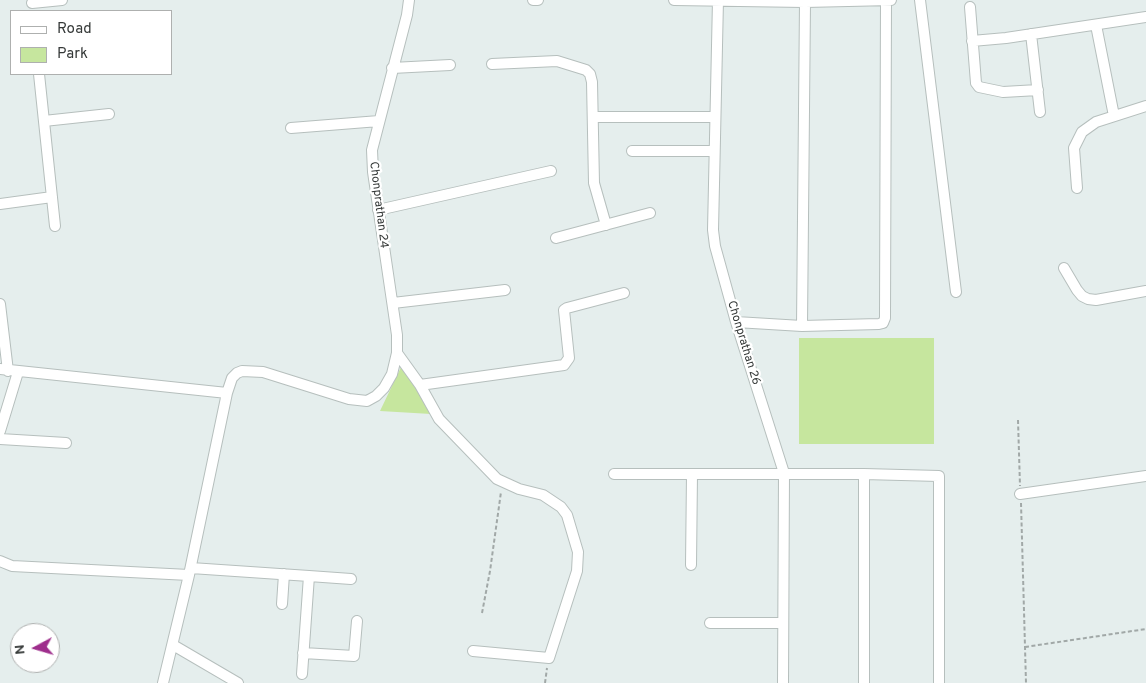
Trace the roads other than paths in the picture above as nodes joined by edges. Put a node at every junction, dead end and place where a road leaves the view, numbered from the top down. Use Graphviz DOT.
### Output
graph roads {
  1 [pos="62,0"];
  2 [pos="409,0"];
  3 [pos="533,0"];
  4 [pos="538,0"];
  5 [pos="674,0"];
  6 [pos="718,0"];
  7 [pos="888,0"];
  8 [pos="920,0"];
  9 [pos="805,2"];
  10 [pos="32,5"];
  11 [pos="970,6"];
  12 [pos="1146,17"];
  13 [pos="1096,25"];
  14 [pos="1031,34"];
  15 [pos="972,41"];
  16 [pos="492,64"];
  17 [pos="450,66"];
  18 [pos="392,68"];
  19 [pos="39,75"];
  20 [pos="1038,90"];
  21 [pos="1146,106"];
  22 [pos="1040,112"];
  23 [pos="109,114"];
  24 [pos="1114,116"];
  25 [pos="593,117"];
  26 [pos="715,117"];
  27 [pos="44,121"];
  28 [pos="379,121"];
  29 [pos="291,128"];
  30 [pos="632,152"];
  31 [pos="714,152"];
  32 [pos="550,171"];
  33 [pos="1077,188"];
  34 [pos="52,197"];
  35 [pos="0,204"];
  36 [pos="378,210"];
  37 [pos="650,213"];
  38 [pos="606,225"];
  39 [pos="56,226"];
  40 [pos="556,238"];
  41 [pos="1064,268"];
  42 [pos="505,290"];
  43 [pos="1146,291"];
  44 [pos="956,292"];
  45 [pos="624,293"];
  46 [pos="393,303"];
  47 [pos="0,304"];
  48 [pos="736,322"];
  49 [pos="802,326"];
  50 [pos="397,353"];
  51 [pos="8,371"];
  52 [pos="420,385"];
  53 [pos="227,393"];
  54 [pos="0,431"];
  55 [pos="0,438"];
  56 [pos="66,443"];
  57 [pos="614,474"];
  58 [pos="692,474"];
  59 [pos="784,474"];
  60 [pos="864,474"];
  61 [pos="1146,476"];
  62 [pos="1020,494"];
  63 [pos="0,561"];
  64 [pos="691,565"];
  65 [pos="190,572"];
  66 [pos="284,574"];
  67 [pos="309,576"];
  68 [pos="351,579"];
  69 [pos="282,604"];
  70 [pos="357,621"];
  71 [pos="710,623"];
  72 [pos="783,623"];
  73 [pos="173,645"];
  74 [pos="473,651"];
  75 [pos="303,653"];
  76 [pos="302,674"];
  77 [pos="163,683"];
  78 [pos="238,683"];
  79 [pos="783,683"];
  80 [pos="864,683"];
  81 [pos="938,683"];
  1 -- 10 [label="street"];
  2 -- 18 [label="street, Chonprathan 24"];
  3 -- 4 [label="street"];
  5 -- 6 [label="street"];
  6 -- 9 [label="street"];
  6 -- 26 [label="street, Chonprathan 26"];
  7 -- 9 [label="street"];
  7 -- 49 [label="street"];
  8 -- 44 [label="street"];
  9 -- 49 [label="street"];
  11 -- 15 [label="street"];
  12 -- 13 [label="street"];
  13 -- 14 [label="street"];
  13 -- 24 [label="street"];
  14 -- 15 [label="street"];
  14 -- 20 [label="street"];
  15 -- 20 [label="street"];
  16 -- 25 [label="street"];
  17 -- 18 [label="street"];
  18 -- 28 [label="street, Chonprathan 24"];
  19 -- 27 [label="street"];
  20 -- 22 [label="street"];
  21 -- 24 [label="street"];
  23 -- 27 [label="street"];
  24 -- 33 [label="street"];
  25 -- 26 [label="street"];
  25 -- 38 [label="street"];
  26 -- 31 [label="street, Chonprathan 26"];
  27 -- 34 [label="street"];
  28 -- 29 [label="street"];
  28 -- 36 [label="street, Chonprathan 24"];
  30 -- 31 [label="street"];
  31 -- 48 [label="street, Chonprathan 26"];
  32 -- 36 [label="street"];
  34 -- 35 [label="street"];
  34 -- 39 [label="street"];
  36 -- 46 [label="street, Chonprathan 24"];
  37 -- 38 [label="street"];
  38 -- 40 [label="street"];
  41 -- 43 [label="street"];
  42 -- 46 [label="street"];
  45 -- 52 [label="street"];
  46 -- 50 [label="street, Chonprathan 24"];
  47 -- 51 [label="street"];
  48 -- 49 [label="street"];
  48 -- 59 [label="street, Chonprathan 26"];
  50 -- 52 [label="street"];
  50 -- 53 [label="street, Chonprathan 24"];
  51 -- 53 [label="street"];
  51 -- 54 [label="street"];
  52 -- 74 [label="street"];
  53 -- 65 [label="street"];
  55 -- 56 [label="street"];
  57 -- 58 [label="street"];
  58 -- 59 [label="street"];
  58 -- 64 [label="street"];
  59 -- 60 [label="street"];
  59 -- 72 [label="street, Chonprathan 26"];
  60 -- 80 [label="street"];
  60 -- 81 [label="street"];
  61 -- 62 [label="street"];
  63 -- 65 [label="street"];
  65 -- 66 [label="street"];
  65 -- 73 [label="street"];
  66 -- 67 [label="street"];
  66 -- 69 [label="street"];
  67 -- 68 [label="street"];
  67 -- 75 [label="street"];
  70 -- 75 [label="street"];
  71 -- 72 [label="street"];
  72 -- 79 [label="street, Chonprathan 26"];
  73 -- 77 [label="street"];
  73 -- 78 [label="street"];
  75 -- 76 [label="street"];
}
